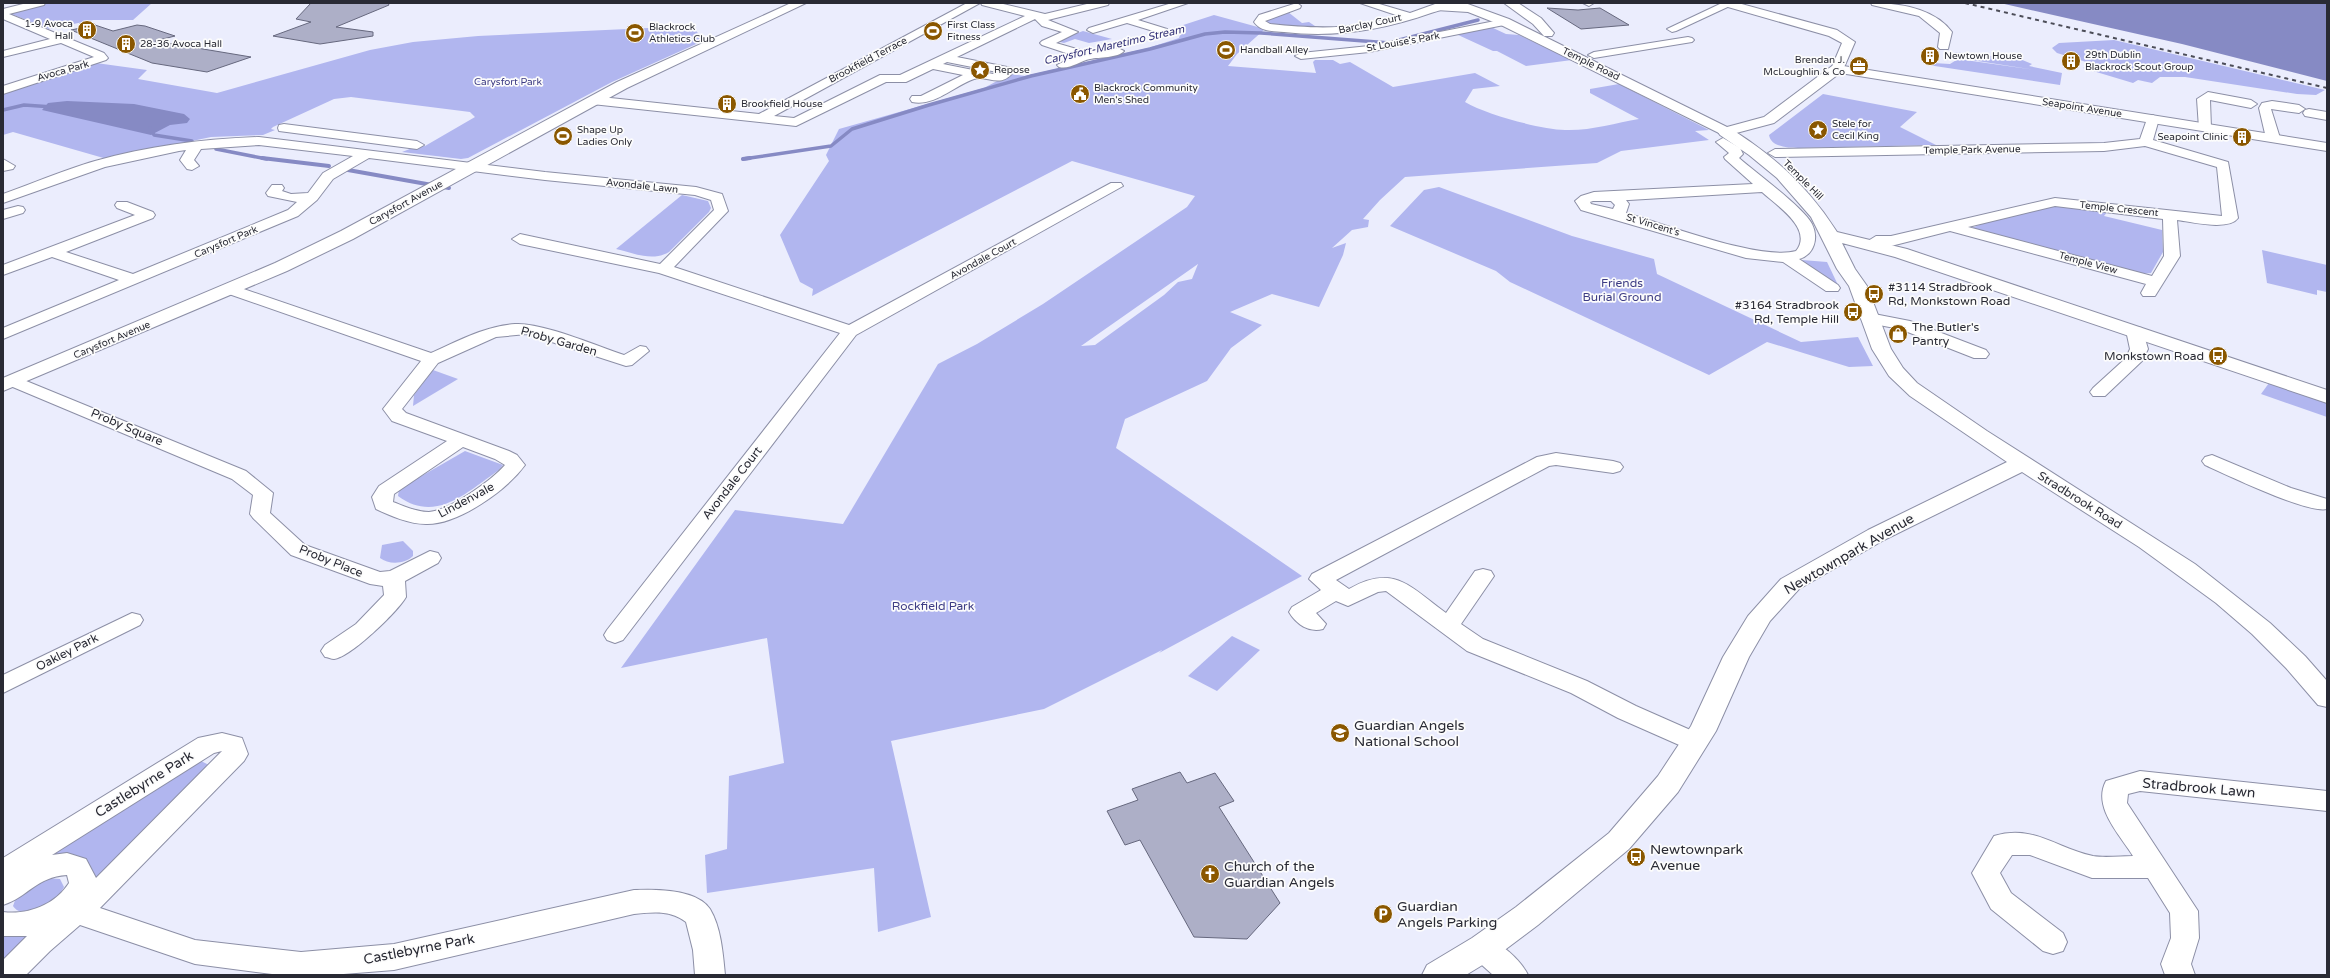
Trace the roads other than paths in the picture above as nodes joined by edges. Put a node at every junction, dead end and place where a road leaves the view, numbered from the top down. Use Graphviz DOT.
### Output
graph roads {
  1 [pos="800,3"];
  2 [pos="975,3"];
  3 [pos="986,3"];
  4 [pos="1104,3"];
  5 [pos="1183,3"];
  6 [pos="1365,3"];
  7 [pos="1447,3"];
  8 [pos="1454,3"];
  9 [pos="1510,3"];
  10 [pos="1876,3"];
  11 [pos="31,4"];
  12 [pos="1727,4"];
  13 [pos="1296,6"];
  14 [pos="1436,7"];
  15 [pos="1475,7"];
  16 [pos="3,12"];
  17 [pos="3,15"];
  18 [pos="1036,16"];
  19 [pos="1408,16"];
  20 [pos="1127,20"];
  21 [pos="1505,22"];
  22 [pos="1672,29"];
  23 [pos="1093,30"];
  24 [pos="1163,31"];
  25 [pos="1548,33"];
  26 [pos="62,39"];
  27 [pos="1688,40"];
  28 [pos="1944,47"];
  29 [pos="1118,50"];
  30 [pos="3,54"];
  31 [pos="1594,55"];
  32 [pos="1086,56"];
  33 [pos="1301,56"];
  34 [pos="945,58"];
  35 [pos="1063,64"];
  36 [pos="932,65"];
  37 [pos="1836,69"];
  38 [pos="974,74"];
  39 [pos="3,90"];
  40 [pos="916,99"];
  41 [pos="592,100"];
  42 [pos="2251,104"];
  43 [pos="1722,116"];
  44 [pos="2327,116"];
  45 [pos="762,118"];
  46 [pos="2153,119"];
  47 [pos="1769,120"];
  48 [pos="284,128"];
  49 [pos="2205,128"];
  50 [pos="1741,129"];
  51 [pos="1725,132"];
  52 [pos="347,136"];
  53 [pos="2273,138"];
  54 [pos="2146,142"];
  55 [pos="196,145"];
  56 [pos="416,145"];
  57 [pos="2327,147"];
  58 [pos="323,148"];
  59 [pos="1775,153"];
  60 [pos="367,154"];
  61 [pos="1736,154"];
  62 [pos="3,163"];
  63 [pos="84,163"];
  64 [pos="192,166"];
  65 [pos="3,167"];
  66 [pos="470,167"];
  67 [pos="61,168"];
  68 [pos="1777,171"];
  69 [pos="1116,186"];
  70 [pos="277,188"];
  71 [pos="1766,188"];
  72 [pos="312,197"];
  73 [pos="1616,198"];
  74 [pos="3,199"];
  75 [pos="122,205"];
  76 [pos="18,210"];
  77 [pos="1615,214"];
  78 [pos="3,215"];
  79 [pos="2172,215"];
  80 [pos="1950,226"];
  81 [pos="1834,231"];
  82 [pos="520,239"];
  83 [pos="1855,241"];
  84 [pos="1876,241"];
  85 [pos="52,252"];
  86 [pos="1901,254"];
  87 [pos="1787,258"];
  88 [pos="663,269"];
  89 [pos="3,270"];
  90 [pos="135,280"];
  91 [pos="1858,286"];
  92 [pos="1832,288"];
  93 [pos="232,290"];
  94 [pos="1869,318"];
  95 [pos="850,331"];
  96 [pos="2136,332"];
  97 [pos="3,334"];
  98 [pos="640,351"];
  99 [pos="1980,354"];
  100 [pos="427,357"];
  101 [pos="8,383"];
  102 [pos="2100,392"];
  103 [pos="2327,397"];
  104 [pos="460,441"];
  105 [pos="2212,461"];
  106 [pos="2022,463"];
  107 [pos="1613,467"];
  108 [pos="239,475"];
  109 [pos="2325,504"];
  110 [pos="430,558"];
  111 [pos="1483,576"];
  112 [pos="394,578"];
  113 [pos="1337,591"];
  114 [pos="132,620"];
  115 [pos="1315,624"];
  116 [pos="1445,625"];
  117 [pos="615,635"];
  118 [pos="333,651"];
  119 [pos="3,685"];
  120 [pos="2327,698"];
  121 [pos="1695,742"];
  122 [pos="2327,801"];
  123 [pos="2155,867"];
  124 [pos="3,887"];
  125 [pos="72,909"];
  126 [pos="3,924"];
  127 [pos="2053,942"];
  128 [pos="1483,948"];
  129 [pos="7,975"];
  130 [pos="710,975"];
  131 [pos="1438,975"];
  132 [pos="1514,975"];
  133 [pos="2180,975"];
  1 -- 41 [label="main road, Carysfort Avenue"];
  2 -- 45 [label="street, Brookfield Terrace"];
  3 -- 18 [label="street"];
  4 -- 18 [label="street"];
  5 -- 20 [label="street"];
  6 -- 19 [label="street, Barclay Court"];
  7 -- 14 [label="street, Barclay Court"];
  8 -- 15 [label="main road, Temple Road"];
  9 -- 25 [label="main road, Temple Road"];
  10 -- 28 [label="street"];
  11 -- 16 [label="street"];
  12 -- 22 [label="street"];
  12 -- 37 [label="main road"];
  13 -- 19 [label="street, Barclay Court"];
  14 -- 15 [label="main road"];
  14 -- 19 [label="street, Barclay Court"];
  15 -- 21 [label="main road, Temple Road"];
  15 -- 25 [label="main road, Temple Road"];
  17 -- 26 [label="street, Avoca Park"];
  18 -- 32 [label="street"];
  18 -- 34 [label="street"];
  20 -- 23 [label="street"];
  20 -- 24 [label="street"];
  21 -- 33 [label="street, St Louise's Park"];
  21 -- 51 [label="main road, Temple Road"];
  25 -- 31 [label="main road, Temple Road"];
  26 -- 30 [label="street"];
  26 -- 39 [label="street, Avoca Park"];
  27 -- 31 [label="street"];
  29 -- 32 [label="street"];
  31 -- 43 [label="main road, Temple Road"];
  32 -- 35 [label="street"];
  34 -- 36 [label="street"];
  34 -- 38 [label="street"];
  36 -- 38 [label="street"];
  36 -- 45 [label="street"];
  37 -- 46 [label="main road, Seapoint Avenue"];
  37 -- 47 [label="main road"];
  38 -- 40 [label="street"];
  41 -- 45 [label="street"];
  41 -- 66 [label="main road, Carysfort Avenue"];
  42 -- 49 [label="street"];
  43 -- 47 [label="main road"];
  43 -- 50 [label="main road, Temple Road"];
  44 -- 53 [label="street"];
  46 -- 49 [label="main road, Seapoint Avenue"];
  46 -- 54 [label="street"];
  47 -- 50 [label="main road"];
  48 -- 52 [label="street"];
  49 -- 53 [label="main road, Seapoint Avenue"];
  50 -- 51 [label="main road"];
  50 -- 59 [label="main road, Temple Hill"];
  51 -- 61 [label="street, St Vincent's"];
  51 -- 68 [label="main road, Temple Hill"];
  52 -- 56 [label="street"];
  52 -- 58 [label="street"];
  53 -- 57 [label="main road, Seapoint Avenue"];
  54 -- 59 [label="street, Temple Park Avenue"];
  54 -- 79 [label="street, Temple Crescent"];
  55 -- 58 [label="street"];
  55 -- 63 [label="street"];
  55 -- 64 [label="street"];
  58 -- 60 [label="street"];
  59 -- 81 [label="main road, Temple Hill"];
  60 -- 66 [label="street"];
  60 -- 72 [label="street, Carysfort Park"];
  61 -- 68 [label="main road"];
  61 -- 71 [label="street, St Vincent's"];
  62 -- 65 [label="street"];
  63 -- 67 [label="street"];
  63 -- 74 [label="street"];
  66 -- 88 [label="street, Avondale Lawn"];
  66 -- 93 [label="main road, Carysfort Avenue"];
  68 -- 81 [label="main road, Temple Hill"];
  69 -- 95 [label="street, Avondale Court"];
  70 -- 72 [label="street"];
  71 -- 73 [label="street, St Vincent's"];
  71 -- 87 [label="street, St Vincent's"];
  72 -- 90 [label="street, Carysfort Park"];
  73 -- 77 [label="street, St Vincent's"];
  73 -- 77 [label="street"];
  75 -- 85 [label="street"];
  76 -- 78 [label="street"];
  77 -- 87 [label="street, St Vincent's"];
  79 -- 80 [label="street, Temple Crescent"];
  79 -- 80 [label="street, Temple View"];
  80 -- 84 [label="street, Temple Crescent"];
  81 -- 83 [label="main road"];
  81 -- 84 [label="main road"];
  81 -- 91 [label="main road, Stradbrook Road"];
  82 -- 88 [label="street"];
  83 -- 86 [label="main road"];
  83 -- 91 [label="main road, Stradbrook Road"];
  84 -- 86 [label="main road"];
  85 -- 89 [label="street"];
  85 -- 90 [label="street"];
  86 -- 96 [label="main road"];
  87 -- 92 [label="street, St Vincent's"];
  88 -- 95 [label="street"];
  90 -- 97 [label="street, Carysfort Park"];
  91 -- 94 [label="main road, Stradbrook Road"];
  93 -- 100 [label="street"];
  93 -- 101 [label="main road, Carysfort Avenue"];
  94 -- 99 [label="street"];
  94 -- 106 [label="main road, Stradbrook Road"];
  95 -- 117 [label="street, Avondale Court"];
  96 -- 102 [label="street"];
  96 -- 103 [label="main road"];
  98 -- 100 [label="street, Proby Garden"];
  100 -- 104 [label="street, Lindenvale"];
  101 -- 108 [label="street, Proby Square"];
  104 -- 104 [label="street, Lindenvale"];
  105 -- 109 [label="street"];
  106 -- 120 [label="main road, Stradbrook Road"];
  106 -- 121 [label="main road, Newtownpark Avenue"];
  107 -- 113 [label="street"];
  108 -- 112 [label="street, Proby Place"];
  110 -- 112 [label="street"];
  111 -- 116 [label="street"];
  112 -- 118 [label="street"];
  113 -- 115 [label="street"];
  113 -- 116 [label="street"];
  114 -- 119 [label="street, Oakley Park"];
  116 -- 121 [label="street"];
  121 -- 128 [label="main road, Newtownpark Avenue"];
  122 -- 123 [label="street, Stradbrook Lawn"];
  123 -- 127 [label="street"];
  123 -- 133 [label="street, Stradbrook Lawn"];
  124 -- 125 [label="street, Castlebyrne Park"];
  124 -- 125 [label="street, Castlebyrne Park"];
  125 -- 126 [label="street, Castlebyrne Park"];
  125 -- 129 [label="street, Castlebyrne Park"];
  125 -- 130 [label="street, Castlebyrne Park"];
  128 -- 131 [label="main road, Newtownpark Avenue"];
  128 -- 132 [label="street"];
}
